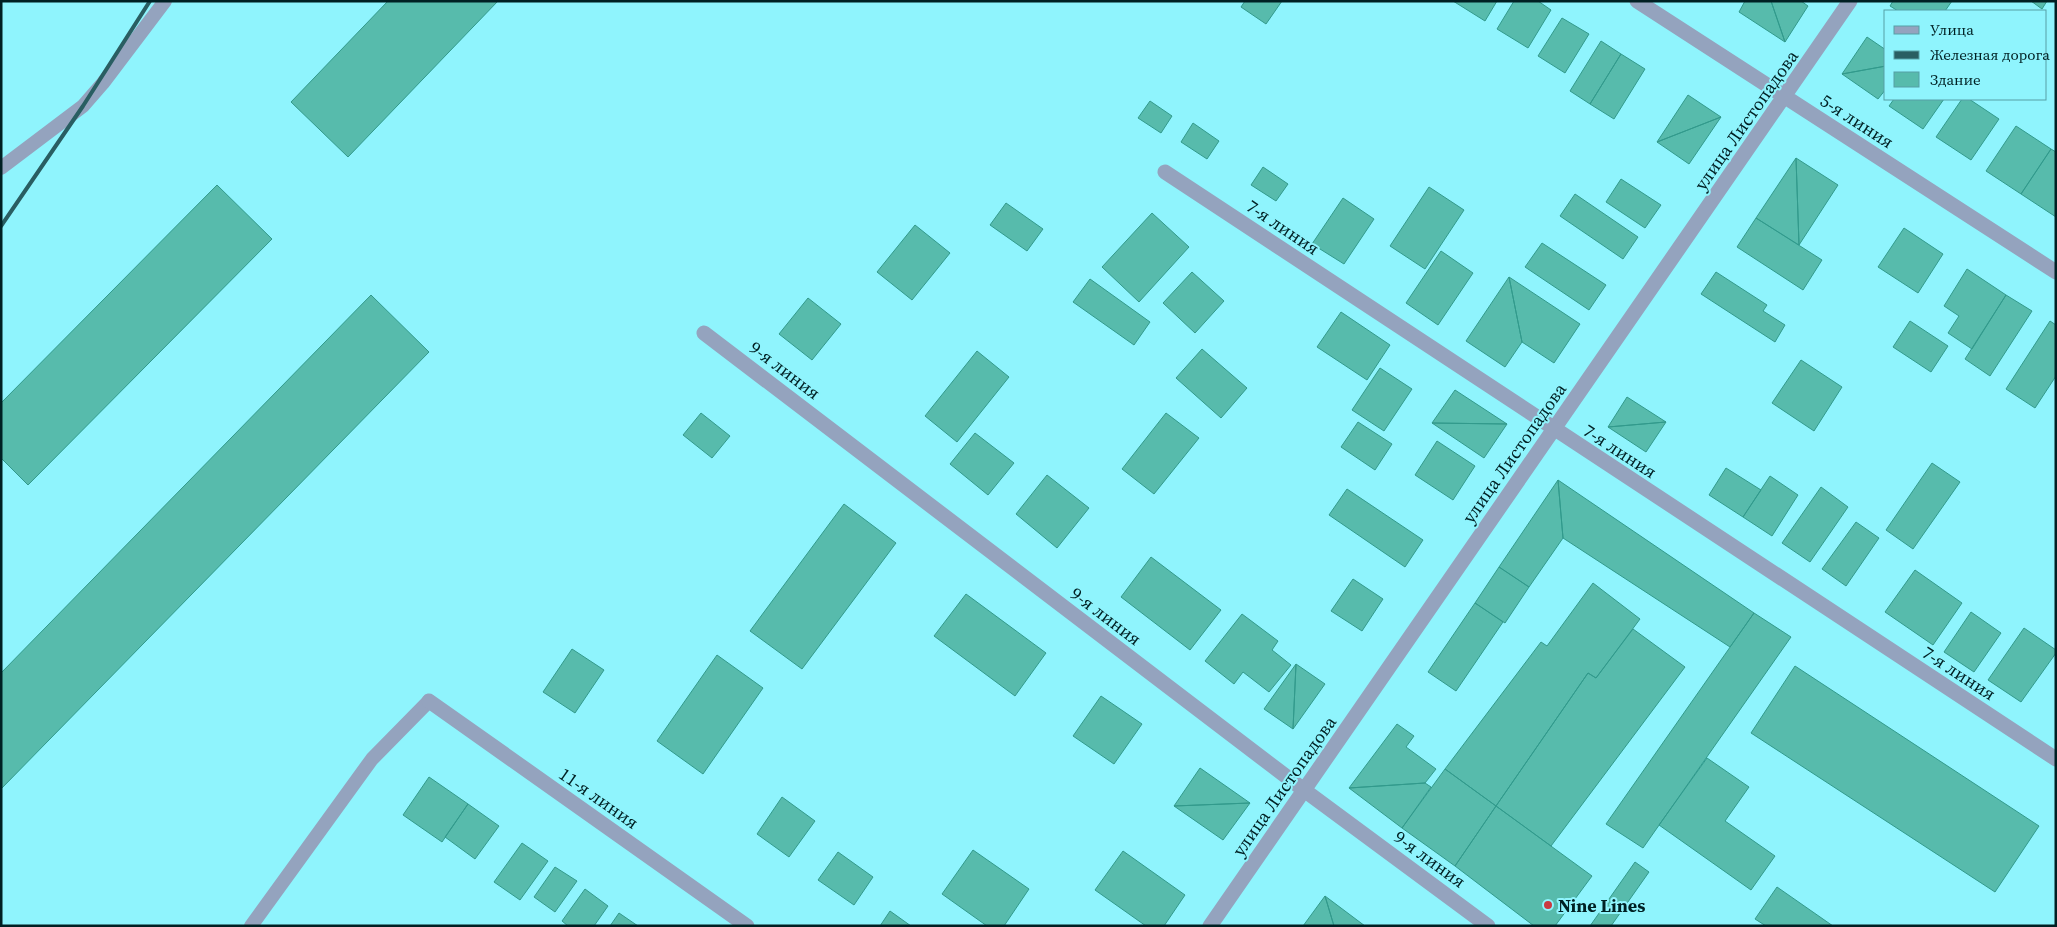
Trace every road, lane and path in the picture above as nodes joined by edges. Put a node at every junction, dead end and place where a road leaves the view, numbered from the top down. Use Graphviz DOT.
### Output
graph roads {
  1 [pos="165,1"];
  2 [pos="1637,1"];
  3 [pos="1850,1"];
  4 [pos="1785,97"];
  5 [pos="1,168"];
  6 [pos="1166,172"];
  7 [pos="2056,272"];
  8 [pos="704,333"];
  9 [pos="1553,429"];
  10 [pos="429,701"];
  11 [pos="2056,759"];
  12 [pos="1304,790"];
  13 [pos="251,926"];
  14 [pos="747,926"];
  15 [pos="1210,926"];
  16 [pos="1488,926"];
  1 -- 5 [label="lane"];
  2 -- 4 [label="street, 5-я линия"];
  3 -- 4 [label="street, улица Листопадова"];
  4 -- 7 [label="street, 5-я линия"];
  4 -- 9 [label="street, улица Листопадова"];
  6 -- 9 [label="street, 7-я линия"];
  8 -- 12 [label="street, 9-я линия"];
  9 -- 11 [label="street, 7-я линия"];
  9 -- 12 [label="street, улица Листопадова"];
  10 -- 13 [label="lane"];
  10 -- 14 [label="street, 11-я линия"];
  12 -- 15 [label="street, улица Листопадова"];
  12 -- 16 [label="street, 9-я линия"];
}
